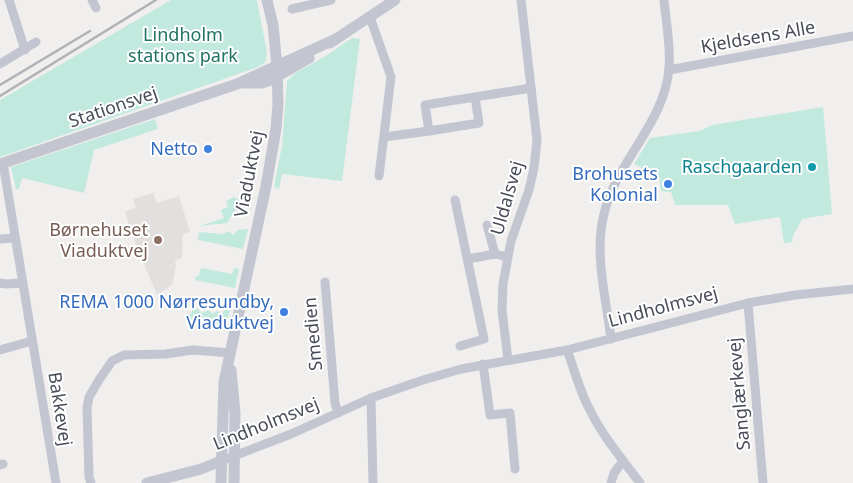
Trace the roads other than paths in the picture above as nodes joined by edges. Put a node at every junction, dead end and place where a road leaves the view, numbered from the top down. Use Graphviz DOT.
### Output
graph roads {
  1 [pos="9,0"];
  2 [pos="268,0"];
  3 [pos="331,0"];
  4 [pos="395,0"];
  5 [pos="521,0"];
  6 [pos="664,0"];
  7 [pos="292,9"];
  8 [pos="370,17"];
  9 [pos="853,36"];
  10 [pos="36,42"];
  11 [pos="25,50"];
  12 [pos="0,64"];
  13 [pos="669,70"];
  14 [pos="277,71"];
  15 [pos="531,88"];
  16 [pos="475,97"];
  17 [pos="430,130"];
  18 [pos="384,137"];
  19 [pos="1,164"];
  20 [pos="379,176"];
  21 [pos="455,200"];
  22 [pos="486,225"];
  23 [pos="15,238"];
  24 [pos="0,240"];
  25 [pos="495,254"];
  26 [pos="507,257"];
  27 [pos="468,259"];
  28 [pos="23,282"];
  29 [pos="325,282"];
  30 [pos="0,283"];
  31 [pos="853,289"];
  32 [pos="748,303"];
  33 [pos="611,339"];
  34 [pos="32,341"];
  35 [pos="460,346"];
  36 [pos="0,350"];
  37 [pos="568,350"];
  38 [pos="231,353"];
  39 [pos="508,360"];
  40 [pos="483,364"];
  41 [pos="371,398"];
  42 [pos="338,414"];
  43 [pos="235,456"];
  44 [pos="221,461"];
  45 [pos="623,461"];
  46 [pos="515,470"];
  47 [pos="56,483"];
  48 [pos="91,483"];
  49 [pos="146,483"];
  50 [pos="221,483"];
  51 [pos="234,483"];
  52 [pos="373,483"];
  53 [pos="611,483"];
  54 [pos="640,483"];
  55 [pos="762,483"];
  1 -- 11 [label="street"];
  2 -- 14 [label="street, Viaduktvej"];
  3 -- 7 [label="street"];
  4 -- 8 [label="street, Stationsvej"];
  5 -- 15 [label="street, Uldalsvej"];
  6 -- 13 [label="street"];
  8 -- 14 [label="street, Stationsvej"];
  8 -- 18 [label="street"];
  9 -- 13 [label="street, Kjeldsens Alle"];
  10 -- 11 [label="street"];
  11 -- 12 [label="street"];
  13 -- 33 [label="street"];
  14 -- 19 [label="street, Stationsvej"];
  14 -- 38 [label="street, Viaduktvej"];
  15 -- 16 [label="street"];
  15 -- 26 [label="street, Uldalsvej"];
  16 -- 17 [label="street"];
  16 -- 17 [label="street"];
  17 -- 18 [label="street"];
  18 -- 20 [label="street"];
  19 -- 23 [label="street, Bakkevej"];
  21 -- 27 [label="street, Uldalsvej"];
  22 -- 25 [label="street, Uldalsvej"];
  23 -- 24 [label="street"];
  23 -- 28 [label="street, Bakkevej"];
  25 -- 26 [label="street, Uldalsvej"];
  25 -- 27 [label="street, Uldalsvej"];
  26 -- 39 [label="street, Uldalsvej"];
  27 -- 35 [label="street, Uldalsvej"];
  28 -- 30 [label="street"];
  28 -- 34 [label="street, Bakkevej"];
  29 -- 42 [label="street, Smedien"];
  31 -- 32 [label="street, Lindholmsvej"];
  32 -- 33 [label="street, Lindholmsvej"];
  32 -- 55 [label="street, Sanglærkevej"];
  33 -- 37 [label="street, Lindholmsvej"];
  34 -- 36 [label="street"];
  34 -- 47 [label="street, Bakkevej"];
  37 -- 39 [label="street, Lindholmsvej"];
  37 -- 45 [label="street"];
  38 -- 43 [label="street, Viaduktvej"];
  38 -- 44 [label="street, Viaduktvej"];
  38 -- 48 [label="street"];
  39 -- 40 [label="street, Lindholmsvej"];
  40 -- 41 [label="street, Lindholmsvej"];
  40 -- 46 [label="street"];
  41 -- 42 [label="street, Lindholmsvej"];
  41 -- 52 [label="street"];
  42 -- 43 [label="street, Lindholmsvej"];
  43 -- 44 [label="street, Lindholmsvej"];
  43 -- 51 [label="street, Viaduktvej"];
  44 -- 49 [label="street, Lindholmsvej"];
  44 -- 50 [label="street, Viaduktvej"];
  45 -- 53 [label="street"];
  45 -- 54 [label="street"];
}
